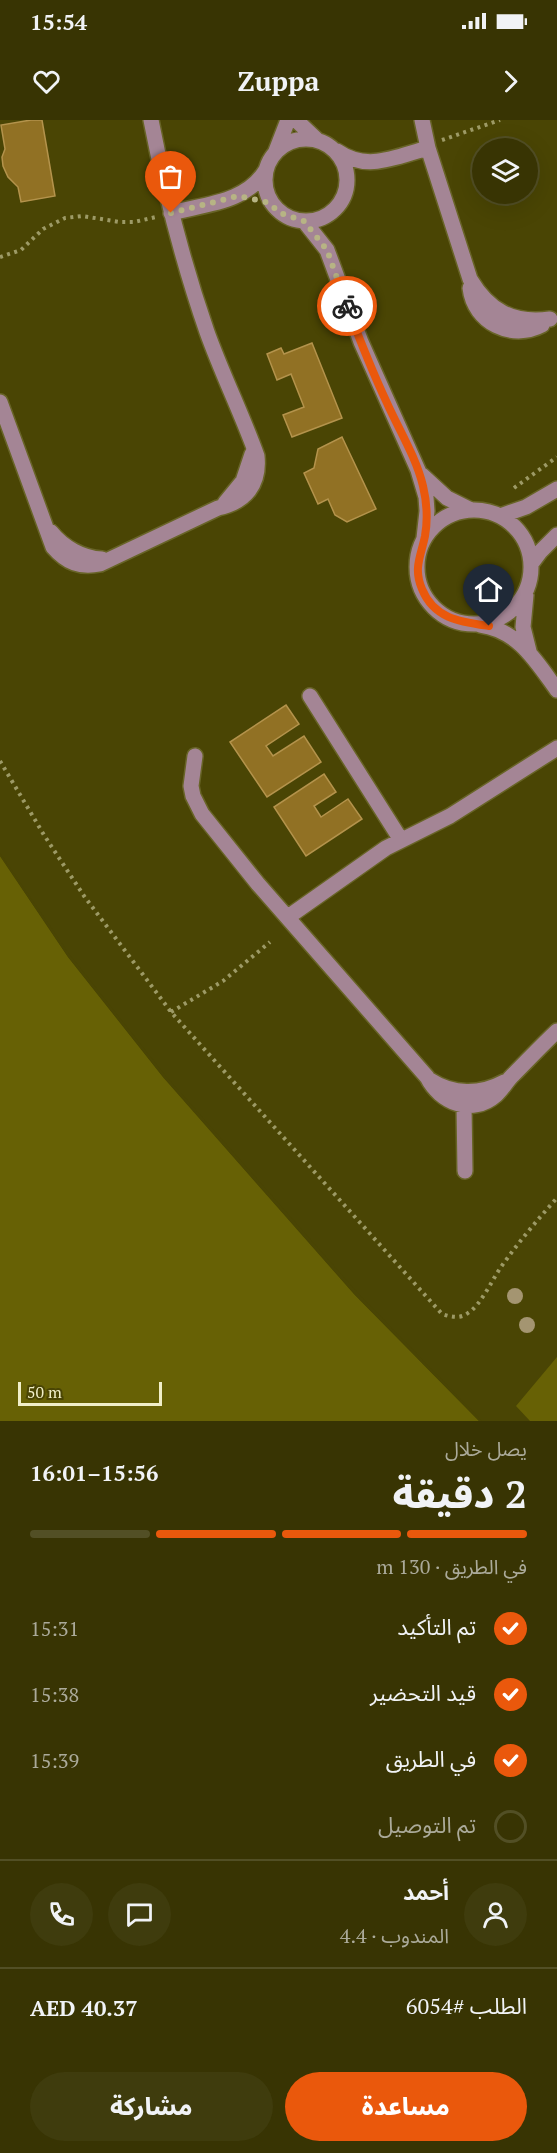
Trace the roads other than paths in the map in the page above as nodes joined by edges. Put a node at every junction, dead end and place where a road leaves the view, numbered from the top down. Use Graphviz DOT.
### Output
graph roads {
  1 [pos="151,120"];
  2 [pos="288,120"];
  3 [pos="296,120"];
  4 [pos="422,120"];
  5 [pos="316,139"];
  6 [pos="428,148"];
  7 [pos="335,150"];
  8 [pos="276,151"];
  9 [pos="370,163"];
  10 [pos="266,169"];
  11 [pos="347,187"];
  12 [pos="238,196"];
  13 [pos="274,207"];
  14 [pos="335,210"];
  15 [pos="171,213"];
  16 [pos="304,221"];
  17 [pos="327,250"];
  18 [pos="554,317"];
  19 [pos="0,402"];
  20 [pos="418,470"];
  21 [pos="557,489"];
  22 [pos="471,510"];
  23 [pos="500,516"];
  24 [pos="557,535"];
  25 [pos="424,539"];
  26 [pos="531,564"];
  27 [pos="527,590"];
  28 [pos="478,624"];
  29 [pos="529,651"];
  30 [pos="557,690"];
  31 [pos="310,696"];
  32 [pos="557,748"];
  33 [pos="195,756"];
  34 [pos="401,840"];
  35 [pos="288,916"];
  36 [pos="557,1031"];
  37 [pos="427,1077"];
  38 [pos="509,1079"];
  39 [pos="464,1106"];
  40 [pos="465,1171"];
  1 -- 15 [label="street"];
  2 -- 8 [label="street"];
  3 -- 5 [label="street"];
  4 -- 6 [label="street"];
  5 -- 7 [label="street"];
  5 -- 8 [label="street"];
  6 -- 9 [label="street"];
  6 -- 18 [label="street"];
  7 -- 9 [label="street"];
  7 -- 11 [label="street"];
  8 -- 10 [label="street"];
  9 -- 11 [label="street"];
  10 -- 12 [label="street"];
  10 -- 13 [label="street"];
  11 -- 14 [label="street"];
  12 -- 13 [label="street"];
  12 -- 15 [label="street"];
  13 -- 16 [label="street"];
  14 -- 16 [label="street"];
  14 -- 17 [label="street"];
  15 -- 19 [label="street"];
  16 -- 17 [label="street"];
  17 -- 20 [label="street"];
  20 -- 22 [label="street"];
  20 -- 25 [label="street"];
  21 -- 23 [label="street"];
  22 -- 23 [label="street"];
  22 -- 25 [label="street"];
  23 -- 26 [label="street"];
  24 -- 26 [label="street"];
  25 -- 28 [label="street"];
  26 -- 27 [label="street"];
  27 -- 28 [label="street"];
  27 -- 29 [label="street"];
  28 -- 29 [label="street"];
  29 -- 30 [label="street"];
  31 -- 34 [label="street"];
  32 -- 34 [label="street"];
  33 -- 35 [label="street"];
  34 -- 35 [label="street"];
  35 -- 37 [label="street"];
  36 -- 38 [label="street"];
  37 -- 38 [label="street"];
  37 -- 39 [label="street"];
  38 -- 39 [label="street"];
  39 -- 40 [label="street"];
}
